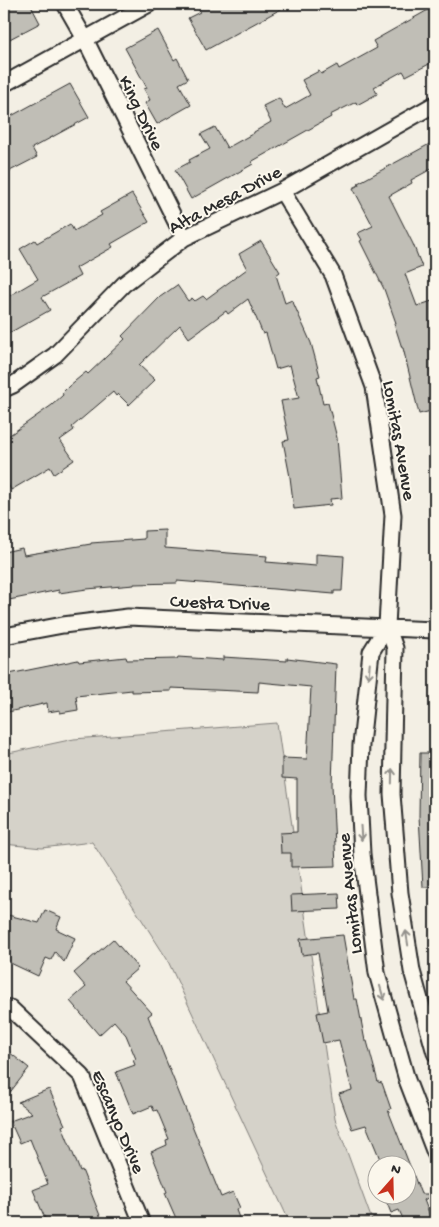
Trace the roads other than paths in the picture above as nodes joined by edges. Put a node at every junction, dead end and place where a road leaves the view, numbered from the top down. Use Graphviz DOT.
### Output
graph roads {
  1 [pos="65,4"];
  2 [pos="149,4"];
  3 [pos="85,39"];
  4 [pos="4,84"];
  5 [pos="435,104"];
  6 [pos="282,191"];
  7 [pos="184,238"];
  8 [pos="4,389"];
  9 [pos="387,626"];
  10 [pos="435,630"];
  11 [pos="4,636"];
  12 [pos="4,1007"];
  13 [pos="435,1053"];
  14 [pos="435,1153"];
  15 [pos="142,1223"];
  1 -- 3 [label="street, King Drive"];
  2 -- 3 [label="street"];
  3 -- 4 [label="street"];
  3 -- 7 [label="street, King Drive"];
  5 -- 6 [label="street, Alta Mesa Drive"];
  6 -- 7 [label="street, Alta Mesa Drive"];
  6 -- 9 [label="street, Lomitas Avenue"];
  7 -- 8 [label="street, Alta Mesa Drive"];
  9 -- 10 [label="street, Cuesta Drive"];
  9 -- 11 [label="street, Cuesta Drive"];
  13 -- 9 [label="street, Lomitas Avenue, one-way"];
  9 -- 14 [label="street, Lomitas Avenue, one-way"];
  12 -- 15 [label="street, Escanyo Drive"];
}
